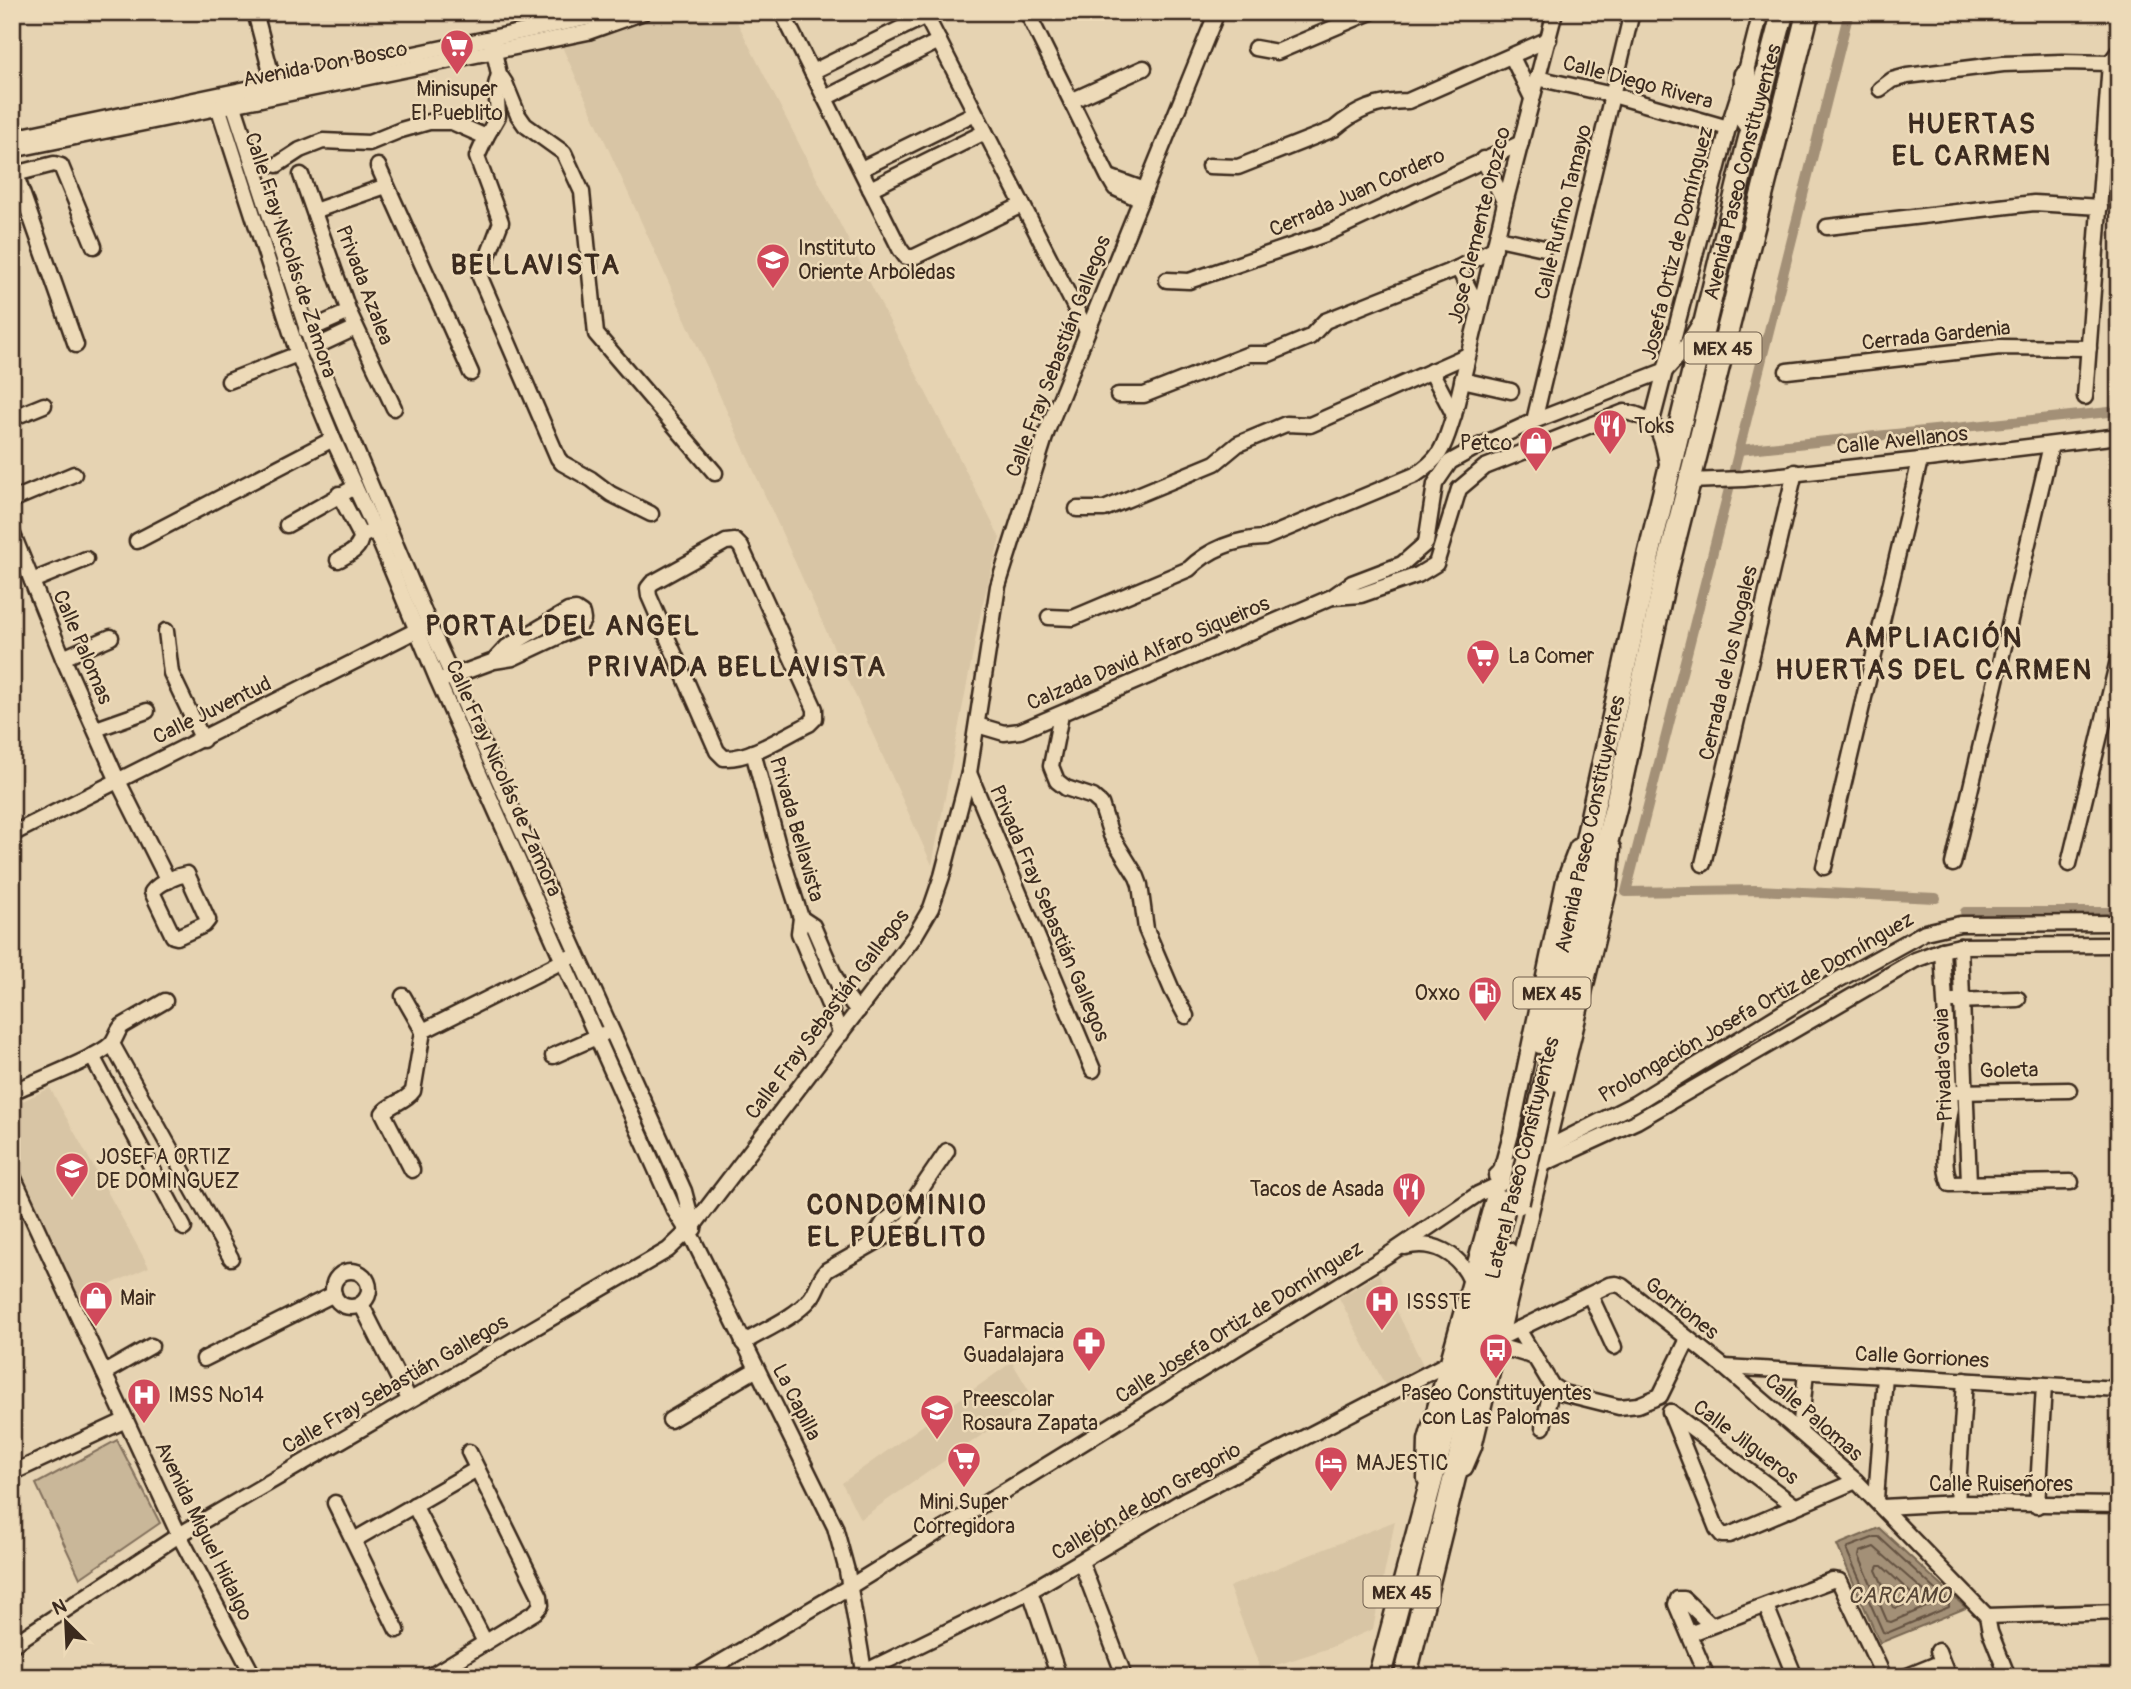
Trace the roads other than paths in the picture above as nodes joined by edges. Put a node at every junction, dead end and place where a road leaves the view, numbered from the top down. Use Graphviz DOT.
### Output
graph roads {
  1 [pos="255,12"];
  2 [pos="616,12"];
  3 [pos="644,12"];
  4 [pos="782,12"];
  5 [pos="1217,12"];
  6 [pos="1371,12"];
  7 [pos="1555,12"];
  8 [pos="1632,12"];
  9 [pos="1761,12"];
  10 [pos="1783,12"];
  11 [pos="1808,12"];
  12 [pos="1030,13"];
  13 [pos="925,14"];
  14 [pos="1549,39"];
  15 [pos="939,41"];
  16 [pos="493,44"];
  17 [pos="1255,48"];
  18 [pos="1512,57"];
  19 [pos="2114,57"];
  20 [pos="1144,68"];
  21 [pos="812,72"];
  22 [pos="499,74"];
  23 [pos="1745,75"];
  24 [pos="1537,78"];
  25 [pos="274,84"];
  26 [pos="1880,89"];
  27 [pos="1613,95"];
  28 [pos="825,98"];
  29 [pos="1532,98"];
  30 [pos="225,101"];
  31 [pos="1071,101"];
  32 [pos="975,113"];
  33 [pos="2113,119"];
  34 [pos="1728,128"];
  35 [pos="985,132"];
  36 [pos="486,137"];
  37 [pos="1521,143"];
  38 [pos="21,146"];
  39 [pos="1747,148"];
  40 [pos="1483,159"];
  41 [pos="277,165"];
  42 [pos="378,166"];
  43 [pos="1209,166"];
  44 [pos="36,168"];
  45 [pos="861,169"];
  46 [pos="301,175"];
  47 [pos="386,186"];
  48 [pos="870,189"];
  49 [pos="1143,195"];
  50 [pos="1505,203"];
  51 [pos="1022,205"];
  52 [pos="2100,207"];
  53 [pos="314,211"];
  54 [pos="1826,228"];
  55 [pos="1497,243"];
  56 [pos="94,246"];
  57 [pos="1544,248"];
  58 [pos="1458,268"];
  59 [pos="1167,280"];
  60 [pos="1480,310"];
  61 [pos="1708,310"];
  62 [pos="349,312"];
  63 [pos="356,328"];
  64 [pos="306,331"];
  65 [pos="1087,331"];
  66 [pos="76,345"];
  67 [pos="313,348"];
  68 [pos="2089,348"];
  69 [pos="298,354"];
  70 [pos="1468,355"];
  71 [pos="322,368"];
  72 [pos="1666,370"];
  73 [pos="1431,371"];
  74 [pos="1787,371"];
  75 [pos="471,373"];
  76 [pos="307,375"];
  77 [pos="1462,380"];
  78 [pos="229,382"];
  79 [pos="1622,387"];
  80 [pos="1511,391"];
  81 [pos="1118,395"];
  82 [pos="2085,397"];
  83 [pos="44,405"];
  84 [pos="394,408"];
  85 [pos="1624,412"];
  86 [pos="1454,415"];
  87 [pos="12,418"];
  88 [pos="1534,421"];
  89 [pos="1652,421"];
  90 [pos="2119,436"];
  91 [pos="333,439"];
  92 [pos="2051,445"];
  93 [pos="1920,460"];
  94 [pos="1669,471"];
  95 [pos="1795,472"];
  96 [pos="715,473"];
  97 [pos="74,474"];
  98 [pos="1689,481"];
  99 [pos="355,486"];
  100 [pos="339,494"];
  101 [pos="12,500"];
  102 [pos="1077,509"];
  103 [pos="651,514"];
  104 [pos="287,525"];
  105 [pos="375,530"];
  106 [pos="12,532"];
  107 [pos="137,541"];
  108 [pos="86,559"];
  109 [pos="338,561"];
  110 [pos="32,581"];
  111 [pos="1332,597"];
  112 [pos="1049,617"];
  113 [pos="423,627"];
  114 [pos="166,631"];
  115 [pos="111,637"];
  116 [pos="2119,656"];
  117 [pos="64,658"];
  118 [pos="494,660"];
  119 [pos="452,676"];
  120 [pos="438,681"];
  121 [pos="147,711"];
  122 [pos="1060,715"];
  123 [pos="977,725"];
  124 [pos="96,730"];
  125 [pos="202,740"];
  126 [pos="753,752"];
  127 [pos="969,773"];
  128 [pos="117,779"];
  129 [pos="1595,800"];
  130 [pos="1616,806"];
  131 [pos="12,834"];
  132 [pos="1703,864"];
  133 [pos="1953,864"];
  134 [pos="2069,864"];
  135 [pos="1824,867"];
  136 [pos="168,881"];
  137 [pos="1582,901"];
  138 [pos="801,918"];
  139 [pos="2119,923"];
  140 [pos="2119,945"];
  141 [pos="1960,946"];
  142 [pos="1942,950"];
  143 [pos="578,953"];
  144 [pos="563,961"];
  145 [pos="403,996"];
  146 [pos="2018,999"];
  147 [pos="165,1001"];
  148 [pos="1945,1001"];
  149 [pos="1962,1001"];
  150 [pos="858,1012"];
  151 [pos="1186,1016"];
  152 [pos="612,1029"];
  153 [pos="423,1031"];
  154 [pos="841,1034"];
  155 [pos="597,1037"];
  156 [pos="112,1044"];
  157 [pos="92,1056"];
  158 [pos="553,1056"];
  159 [pos="1093,1070"];
  160 [pos="2069,1090"];
  161 [pos="12,1092"];
  162 [pos="1958,1092"];
  163 [pos="1519,1096"];
  164 [pos="1559,1097"];
  165 [pos="1634,1104"];
  166 [pos="1637,1122"];
  167 [pos="1552,1125"];
  168 [pos="1511,1134"];
  169 [pos="1546,1149"];
  170 [pos="947,1151"];
  171 [pos="1543,1166"];
  172 [pos="412,1170"];
  173 [pos="1500,1172"];
  174 [pos="12,1174"];
  175 [pos="2071,1181"];
  176 [pos="1969,1183"];
  177 [pos="1496,1187"];
  178 [pos="1478,1194"];
  179 [pos="184,1228"];
  180 [pos="692,1232"];
  181 [pos="1397,1249"];
  182 [pos="231,1258"];
  183 [pos="1470,1279"];
  184 [pos="334,1294"];
  185 [pos="1590,1295"];
  186 [pos="360,1304"];
  187 [pos="1518,1329"];
  188 [pos="1688,1339"];
  189 [pos="1499,1342"];
  190 [pos="743,1343"];
  191 [pos="151,1346"];
  192 [pos="1614,1347"];
  193 [pos="1535,1357"];
  194 [pos="204,1359"];
  195 [pos="1448,1363"];
  196 [pos="1724,1367"];
  197 [pos="757,1369"];
  198 [pos="1806,1372"];
  199 [pos="104,1373"];
  200 [pos="1885,1376"];
  201 [pos="1965,1381"];
  202 [pos="2045,1385"];
  203 [pos="1552,1386"];
  204 [pos="2119,1389"];
  205 [pos="1660,1396"];
  206 [pos="409,1399"];
  207 [pos="1671,1412"];
  208 [pos="126,1420"];
  209 [pos="670,1420"];
  210 [pos="1543,1427"];
  211 [pos="1800,1432"];
  212 [pos="469,1452"];
  213 [pos="1449,1458"];
  214 [pos="477,1469"];
  215 [pos="12,1473"];
  216 [pos="1856,1481"];
  217 [pos="335,1503"];
  218 [pos="1879,1503"];
  219 [pos="1957,1503"];
  220 [pos="414,1505"];
  221 [pos="2119,1505"];
  222 [pos="1795,1506"];
  223 [pos="2037,1506"];
  224 [pos="1425,1507"];
  225 [pos="1446,1514"];
  226 [pos="179,1535"];
  227 [pos="354,1540"];
  228 [pos="1081,1562"];
  229 [pos="849,1587"];
  230 [pos="1030,1591"];
  231 [pos="1766,1606"];
  232 [pos="2119,1612"];
  233 [pos="1987,1616"];
  234 [pos="1711,1625"];
  235 [pos="397,1630"];
  236 [pos="1689,1633"];
  237 [pos="485,1642"];
  238 [pos="12,1645"];
  239 [pos="1122,1670"];
  240 [pos="861,1675"];
  241 [pos="254,1677"];
  242 [pos="429,1677"];
  243 [pos="696,1677"];
  244 [pos="1059,1677"];
  245 [pos="1380,1677"];
  246 [pos="1405,1677"];
  247 [pos="1707,1677"];
  248 [pos="1795,1677"];
  249 [pos="1884,1677"];
  250 [pos="1905,1677"];
  251 [pos="1948,1677"];
  252 [pos="2008,1677"];
  1 -- 25 [label="street"];
  2 -- 16 [label="street, Avenida Don Bosco"];
  3 -- 16 [label="street, Avenida Don Bosco"];
  4 -- 21 [label="street"];
  5 -- 49 [label="street, Calle Fray Sebastián Gallegos"];
  6 -- 17 [label="street"];
  7 -- 14 [label="street, Jose Clemente Orozco"];
  8 -- 27 [label="street, Calle Rufino Tamayo"];
  9 -- 23 [label="street, Josefa Ortiz de Domínguez"];
  10 -- 39 [label="highway, Avenida Paseo Constituyentes / MEX 45"];
  11 -- 98 [label="highway, Avenida Paseo Constituyentes / MEX 45"];
  12 -- 31 [label="street"];
  13 -- 15 [label="street"];
  13 -- 21 [label="street"];
  14 -- 18 [label="street"];
  14 -- 24 [label="street, Jose Clemente Orozco"];
  15 -- 28 [label="street"];
  15 -- 32 [label="street"];
  16 -- 22 [label="street"];
  16 -- 25 [label="street, Avenida Don Bosco"];
  16 -- 30 [label="street, Avenida Don Bosco"];
  18 -- 29 [label="street"];
  18 -- 43 [label="street"];
  19 -- 26 [label="street"];
  19 -- 33 [label="street"];
  20 -- 31 [label="street"];
  21 -- 28 [label="street"];
  22 -- 36 [label="street"];
  22 -- 96 [label="street"];
  23 -- 34 [label="street, Josefa Ortiz de Domínguez"];
  23 -- 39 [label="highway"];
  24 -- 27 [label="street, Calle Diego Rivera"];
  24 -- 29 [label="street, Jose Clemente Orozco"];
  25 -- 30 [label="street, Avenida Don Bosco"];
  27 -- 34 [label="street, Calle Diego Rivera"];
  27 -- 88 [label="street, Calle Rufino Tamayo"];
  28 -- 45 [label="street"];
  29 -- 37 [label="street, Jose Clemente Orozco"];
  30 -- 38 [label="street, Avenida Don Bosco"];
  30 -- 38 [label="street, Avenida Don Bosco"];
  30 -- 64 [label="street, Calle Fray Nicolás de Zamora"];
  30 -- 69 [label="street, Calle Fray Nicolás de Zamora"];
  31 -- 49 [label="street"];
  32 -- 35 [label="street"];
  32 -- 45 [label="street"];
  33 -- 52 [label="street"];
  34 -- 72 [label="street, Josefa Ortiz de Domínguez"];
  35 -- 48 [label="street"];
  35 -- 51 [label="street"];
  36 -- 41 [label="street"];
  36 -- 103 [label="street"];
  37 -- 40 [label="street, Cerrada Juan Cordero"];
  37 -- 50 [label="street, Jose Clemente Orozco"];
  38 -- 44 [label="street"];
  39 -- 61 [label="highway, Avenida Paseo Constituyentes / MEX 45"];
  40 -- 50 [label="street"];
  40 -- 59 [label="street, Cerrada Juan Cordero"];
  42 -- 47 [label="street"];
  44 -- 56 [label="street"];
  44 -- 66 [label="street"];
  45 -- 48 [label="street"];
  46 -- 53 [label="street, Privada Azalea"];
  47 -- 53 [label="street"];
  47 -- 75 [label="street"];
  48 -- 51 [label="street"];
  49 -- 65 [label="street, Calle Fray Sebastián Gallegos"];
  50 -- 55 [label="street, Jose Clemente Orozco"];
  51 -- 65 [label="street"];
  52 -- 54 [label="street"];
  52 -- 68 [label="street"];
  53 -- 62 [label="street, Privada Azalea"];
  55 -- 57 [label="street"];
  55 -- 58 [label="street"];
  55 -- 60 [label="street, Jose Clemente Orozco"];
  58 -- 60 [label="street"];
  58 -- 81 [label="street"];
  60 -- 70 [label="street, Jose Clemente Orozco"];
  61 -- 72 [label="street, Calzada David Alfaro Siqueiros"];
  61 -- 94 [label="highway, Avenida Paseo Constituyentes / MEX 45"];
  62 -- 63 [label="street, Privada Azalea"];
  62 -- 64 [label="street"];
  63 -- 67 [label="street"];
  63 -- 84 [label="street, Privada Azalea"];
  64 -- 67 [label="street, Calle Fray Nicolás de Zamora"];
  65 -- 123 [label="street, Calle Fray Sebastián Gallegos"];
  67 -- 71 [label="street, Calle Fray Nicolás de Zamora"];
  68 -- 74 [label="street, Cerrada Gardenia"];
  68 -- 82 [label="street"];
  69 -- 76 [label="street, Calle Fray Nicolás de Zamora"];
  69 -- 78 [label="street"];
  70 -- 73 [label="street"];
  70 -- 77 [label="street, Jose Clemente Orozco"];
  71 -- 76 [label="street"];
  71 -- 105 [label="street, Calle Fray Nicolás de Zamora"];
  72 -- 79 [label="street, Calzada David Alfaro Siqueiros"];
  72 -- 89 [label="street, Josefa Ortiz de Domínguez"];
  73 -- 86 [label="street"];
  73 -- 102 [label="street"];
  76 -- 91 [label="street, Calle Fray Nicolás de Zamora"];
  77 -- 80 [label="street"];
  77 -- 86 [label="street, Jose Clemente Orozco"];
  79 -- 85 [label="street"];
  79 -- 88 [label="street, Calzada David Alfaro Siqueiros"];
  83 -- 87 [label="street"];
  85 -- 89 [label="street"];
  85 -- 111 [label="street, Calzada David Alfaro Siqueiros"];
  86 -- 112 [label="street, Jose Clemente Orozco"];
  88 -- 111 [label="street, Calzada David Alfaro Siqueiros"];
  89 -- 94 [label="street"];
  90 -- 92 [label="street, Calle Avellanos"];
  91 -- 99 [label="street, Calle Fray Nicolás de Zamora"];
  91 -- 107 [label="street"];
  92 -- 93 [label="street, Calle Avellanos"];
  92 -- 133 [label="street"];
  93 -- 95 [label="street, Calle Avellanos"];
  93 -- 135 [label="street"];
  94 -- 129 [label="highway, Avenida Paseo Constituyentes / MEX 45"];
  95 -- 98 [label="street, Calle Avellanos"];
  95 -- 132 [label="street, Cerrada de los Nogales"];
  97 -- 101 [label="street"];
  98 -- 130 [label="highway, Avenida Paseo Constituyentes / MEX 45"];
  99 -- 100 [label="street"];
  99 -- 105 [label="street, Calle Fray Nicolás de Zamora"];
  100 -- 104 [label="street"];
  100 -- 105 [label="street"];
  105 -- 109 [label="street"];
  105 -- 113 [label="street, Calle Fray Nicolás de Zamora"];
  106 -- 110 [label="street, Calle Palomas"];
  108 -- 110 [label="street"];
  110 -- 117 [label="street, Calle Palomas"];
  111 -- 122 [label="street, Calzada David Alfaro Siqueiros"];
  113 -- 119 [label="street, Calle Fray Nicolás de Zamora"];
  113 -- 120 [label="street, Calle Fray Nicolás de Zamora"];
  113 -- 125 [label="street, Calle Juventud"];
  114 -- 125 [label="street"];
  115 -- 117 [label="street"];
  116 -- 134 [label="street"];
  117 -- 124 [label="street, Calle Palomas"];
  118 -- 118 [label="street"];
  118 -- 119 [label="street"];
  119 -- 120 [label="street"];
  119 -- 143 [label="street, Calle Fray Nicolás de Zamora"];
  120 -- 144 [label="street, Calle Fray Nicolás de Zamora"];
  121 -- 124 [label="street"];
  122 -- 123 [label="street, Calzada David Alfaro Siqueiros"];
  122 -- 151 [label="street"];
  123 -- 127 [label="street, Calle Fray Sebastián Gallegos"];
  124 -- 128 [label="street, Calle Palomas"];
  125 -- 128 [label="street, Calle Juventud"];
  126 -- 126 [label="street, Privada Bellavista"];
  126 -- 138 [label="street, Privada Bellavista"];
  127 -- 150 [label="street, Calle Fray Sebastián Gallegos"];
  127 -- 159 [label="street, Privada Fray Sebastián Gallegos"];
  128 -- 131 [label="street, Calle Juventud"];
  128 -- 136 [label="street, Calle Palomas"];
  129 -- 137 [label="highway, Avenida Paseo Constituyentes / MEX 45"];
  129 -- 163 [label="street, Lateral Paseo Consituyentes"];
  130 -- 137 [label="highway, Avenida Paseo Constituyentes / MEX 45"];
  130 -- 164 [label="street, Lateral Paseo Consituyentes"];
  136 -- 136 [label="street"];
  137 -- 213 [label="highway, Avenida Paseo Constituyentes / MEX 45, bridge"];
  138 -- 150 [label="street, Privada Bellavista"];
  138 -- 154 [label="street, Privada Bellavista"];
  139 -- 165 [label="street, Prolongación Josefa Ortiz de Domínguez"];
  140 -- 141 [label="street, Prolongación Josefa Ortiz de Domínguez"];
  141 -- 142 [label="street, Prolongación Josefa Ortiz de Domínguez"];
  141 -- 149 [label="street, Privada Gavia"];
  142 -- 148 [label="street, Privada Gavia"];
  142 -- 166 [label="street, Prolongación Josefa Ortiz de Domínguez"];
  143 -- 144 [label="street"];
  143 -- 152 [label="street, Calle Fray Nicolás de Zamora"];
  144 -- 153 [label="street"];
  144 -- 155 [label="street, Calle Fray Nicolás de Zamora"];
  145 -- 153 [label="street"];
  146 -- 149 [label="street"];
  147 -- 156 [label="street"];
  148 -- 149 [label="street"];
  148 -- 162 [label="street, Privada Gavia"];
  149 -- 162 [label="street, Privada Gavia"];
  150 -- 154 [label="street, Calle Fray Sebastián Gallegos"];
  152 -- 155 [label="street"];
  152 -- 180 [label="street, Calle Fray Nicolás de Zamora"];
  153 -- 172 [label="street"];
  154 -- 180 [label="street, Calle Fray Sebastián Gallegos"];
  155 -- 158 [label="street"];
  155 -- 180 [label="street, Calle Fray Nicolás de Zamora"];
  156 -- 157 [label="street"];
  156 -- 182 [label="street"];
  157 -- 161 [label="street"];
  157 -- 179 [label="street"];
  160 -- 162 [label="street, Goleta"];
  162 -- 176 [label="street, Privada Gavia"];
  162 -- 176 [label="street, Privada Gavia"];
  163 -- 164 [label="street"];
  163 -- 168 [label="street, Lateral Paseo Consituyentes"];
  164 -- 167 [label="street, Lateral Paseo Consituyentes"];
  165 -- 166 [label="street"];
  165 -- 169 [label="street, Prolongación Josefa Ortiz de Domínguez"];
  166 -- 171 [label="street, Prolongación Josefa Ortiz de Domínguez"];
  167 -- 168 [label="street"];
  167 -- 169 [label="street, Lateral Paseo Consituyentes"];
  168 -- 173 [label="street, Lateral Paseo Consituyentes"];
  169 -- 171 [label="street, Lateral Paseo Consituyentes"];
  169 -- 173 [label="street, Calle Josefa Ortiz de Domínguez"];
  170 -- 190 [label="street"];
  171 -- 177 [label="street, Calle Josefa Ortiz de Domínguez"];
  171 -- 189 [label="street, Lateral Paseo Consituyentes"];
  173 -- 177 [label="street, Lateral Paseo Consituyentes"];
  173 -- 178 [label="street, Calle Josefa Ortiz de Domínguez"];
  174 -- 199 [label="street, Avenida Miguel Hidalgo"];
  175 -- 176 [label="street"];
  177 -- 178 [label="street, Calle Josefa Ortiz de Domínguez"];
  177 -- 183 [label="street, Lateral Paseo Consituyentes"];
  178 -- 181 [label="street, Calle Josefa Ortiz de Domínguez"];
  180 -- 190 [label="street, La Capilla"];
  180 -- 206 [label="street, Calle Fray Sebastián Gallegos"];
  181 -- 183 [label="street"];
  181 -- 229 [label="street, Calle Josefa Ortiz de Domínguez"];
  183 -- 195 [label="street, Lateral Paseo Consituyentes"];
  184 -- 186 [label="street"];
  184 -- 186 [label="street"];
  184 -- 194 [label="street"];
  185 -- 187 [label="street, Gorriones"];
  185 -- 188 [label="street, Gorriones"];
  185 -- 192 [label="street"];
  186 -- 206 [label="street"];
  187 -- 189 [label="street, Gorriones"];
  187 -- 193 [label="street"];
  188 -- 196 [label="street, Gorriones"];
  188 -- 205 [label="street"];
  189 -- 193 [label="street"];
  189 -- 225 [label="street, Lateral Paseo Consituyentes"];
  190 -- 197 [label="street, La Capilla"];
  191 -- 199 [label="street"];
  193 -- 203 [label="street"];
  195 -- 224 [label="street, Lateral Paseo Consituyentes"];
  195 -- 228 [label="street, Callejón de don Gregorio"];
  196 -- 198 [label="street, Calle Gorriones"];
  196 -- 211 [label="street, Calle Palomas"];
  197 -- 209 [label="street"];
  197 -- 229 [label="street, La Capilla"];
  198 -- 200 [label="street, Calle Gorriones"];
  198 -- 211 [label="street"];
  199 -- 208 [label="street, Avenida Miguel Hidalgo"];
  200 -- 201 [label="street, Calle Gorriones"];
  200 -- 218 [label="street"];
  201 -- 202 [label="street, Calle Gorriones"];
  201 -- 219 [label="street"];
  202 -- 204 [label="street, Calle Gorriones"];
  202 -- 223 [label="street"];
  203 -- 205 [label="street"];
  203 -- 210 [label="street"];
  205 -- 207 [label="street, Calle Jilgueros"];
  206 -- 226 [label="street, Calle Fray Sebastián Gallegos"];
  207 -- 222 [label="street, Calle Jilgueros"];
  207 -- 222 [label="street, Calle Jilgueros"];
  208 -- 215 [label="street"];
  208 -- 226 [label="street, Avenida Miguel Hidalgo"];
  211 -- 216 [label="street, Calle Palomas"];
  212 -- 214 [label="street"];
  213 -- 224 [label="highway, Avenida Paseo Constituyentes / MEX 45"];
  213 -- 225 [label="highway, Avenida Paseo Constituyentes / MEX 45"];
  214 -- 220 [label="street"];
  214 -- 237 [label="street"];
  216 -- 218 [label="street, Calle Palomas"];
  216 -- 222 [label="street, Calle Jilgueros"];
  217 -- 227 [label="street"];
  218 -- 219 [label="street, Calle Ruiseñores"];
  218 -- 233 [label="street, Calle Palomas"];
  219 -- 223 [label="street, Calle Ruiseñores"];
  220 -- 227 [label="street"];
  220 -- 237 [label="street"];
  221 -- 223 [label="street, Calle Ruiseñores"];
  224 -- 245 [label="highway, Avenida Paseo Constituyentes / MEX 45"];
  225 -- 246 [label="highway, Avenida Paseo Constituyentes / MEX 45"];
  226 -- 238 [label="street, Calle Fray Sebastián Gallegos"];
  226 -- 241 [label="street, Avenida Miguel Hidalgo"];
  227 -- 235 [label="street"];
  228 -- 230 [label="street, Callejón de don Gregorio"];
  228 -- 239 [label="street"];
  229 -- 240 [label="street, La Capilla"];
  229 -- 243 [label="street, Calle Josefa Ortiz de Domínguez"];
  230 -- 240 [label="street, Callejón de don Gregorio"];
  230 -- 244 [label="street"];
  231 -- 234 [label="street"];
  231 -- 248 [label="street"];
  231 -- 249 [label="street"];
  232 -- 233 [label="street"];
  233 -- 252 [label="street"];
  234 -- 236 [label="street"];
  234 -- 236 [label="street"];
  236 -- 247 [label="street"];
  237 -- 242 [label="street"];
  250 -- 251 [label="street"];
}
